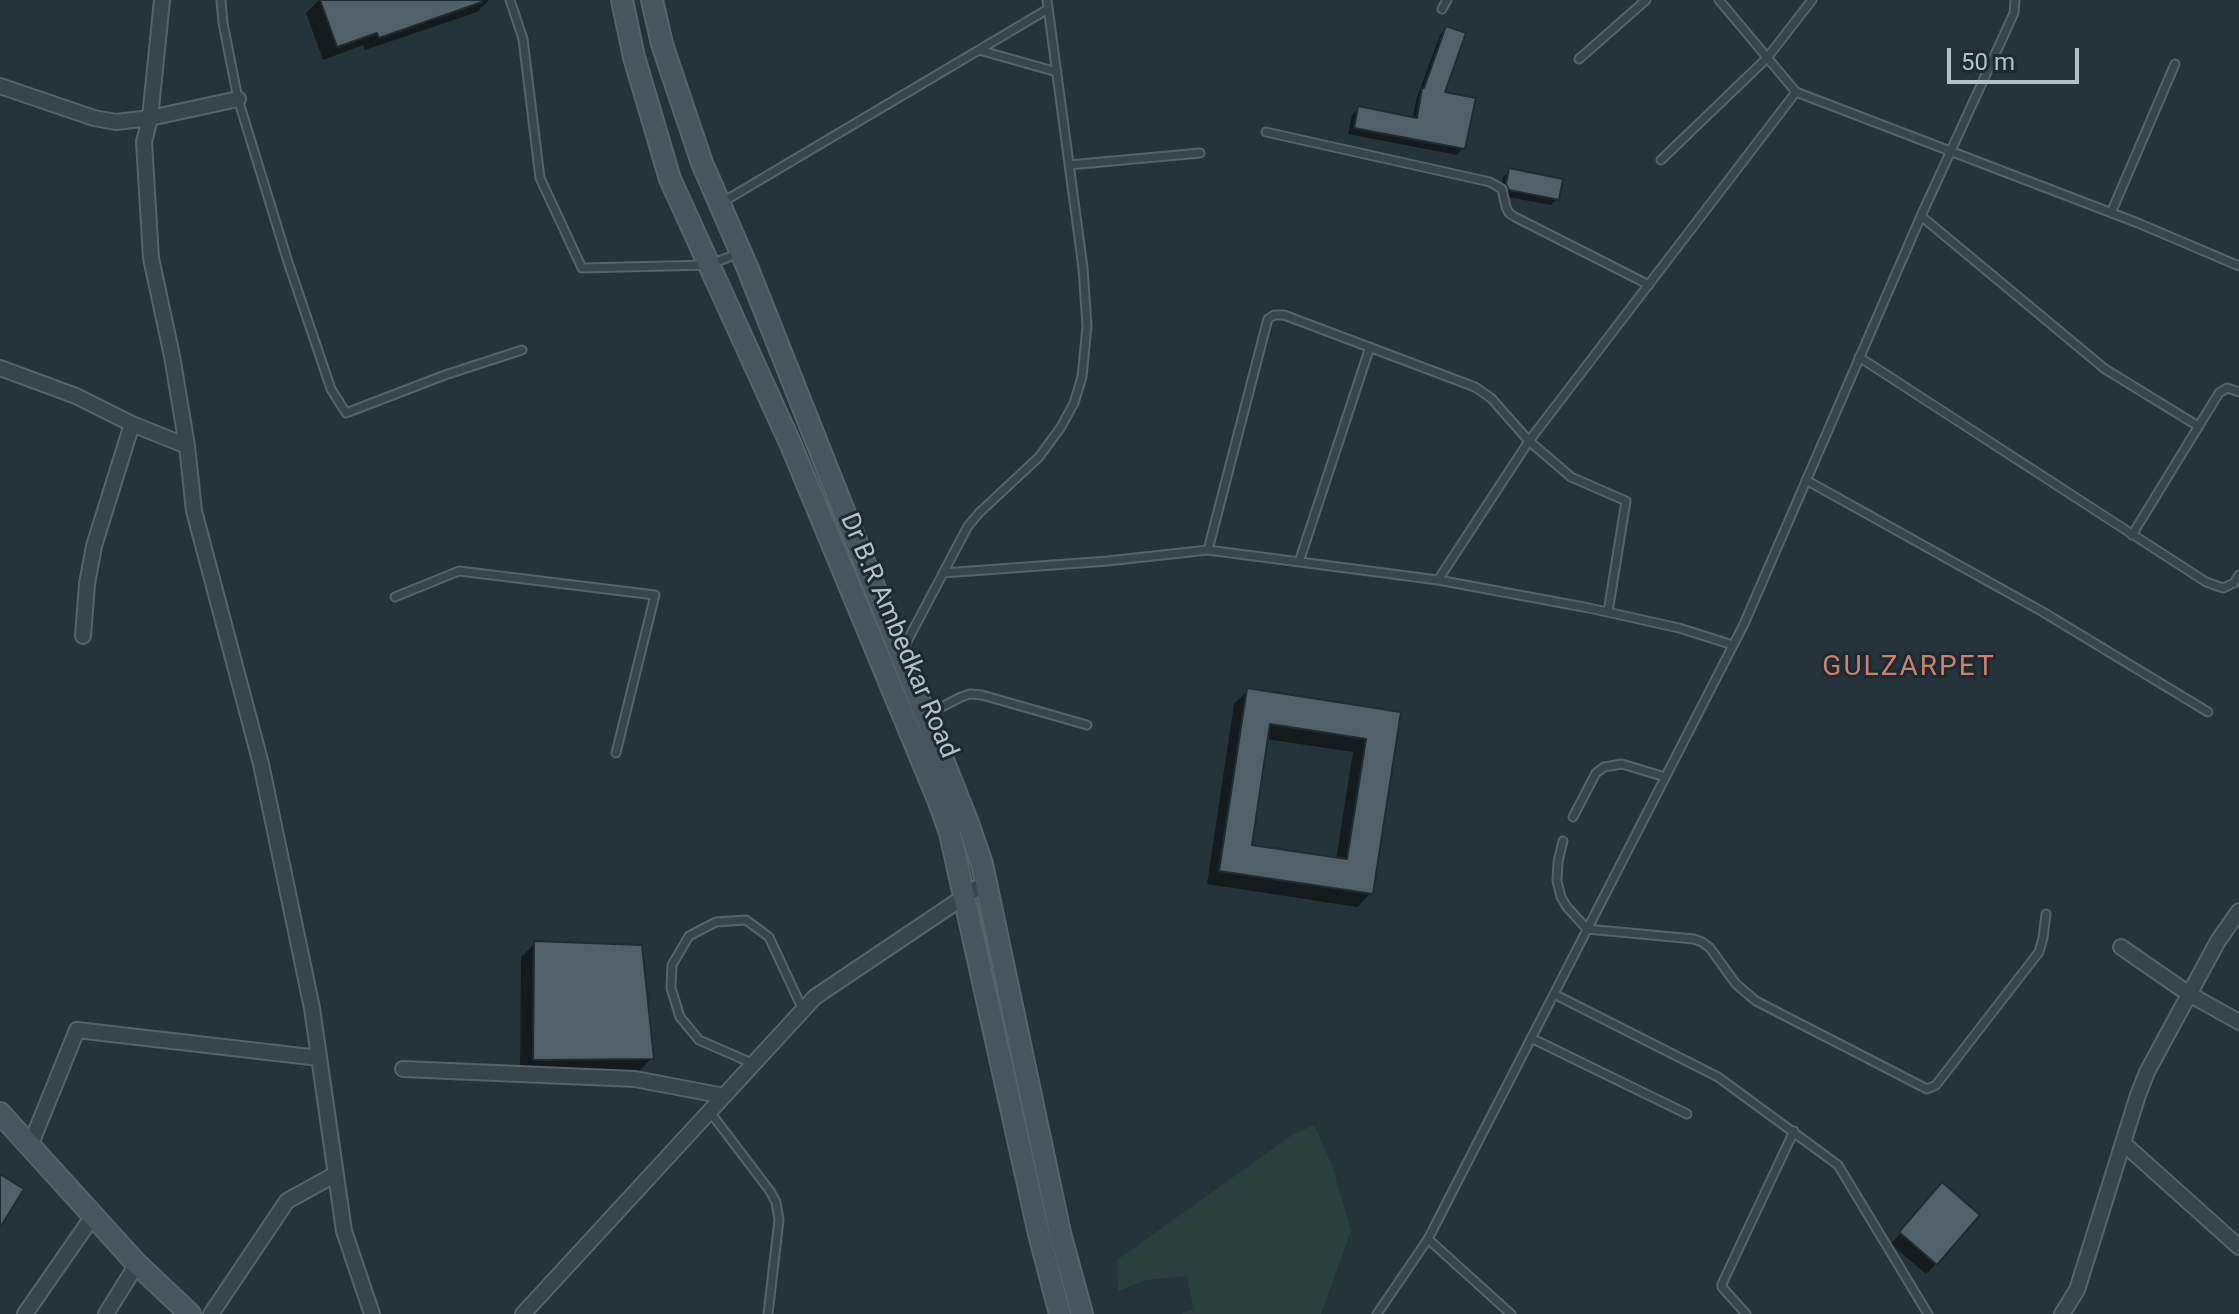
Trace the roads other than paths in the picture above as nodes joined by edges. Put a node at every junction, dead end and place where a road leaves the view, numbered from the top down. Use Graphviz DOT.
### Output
graph roads {
  1 [pos="162,0"];
  2 [pos="221,0"];
  3 [pos="510,0"];
  4 [pos="622,0"];
  5 [pos="652,0"];
  6 [pos="1047,0"];
  7 [pos="1447,0"];
  8 [pos="1646,0"];
  9 [pos="1719,0"];
  10 [pos="1812,0"];
  11 [pos="2015,0"];
  12 [pos="1048,9"];
  13 [pos="1442,9"];
  14 [pos="979,50"];
  15 [pos="1767,58"];
  16 [pos="1579,59"];
  17 [pos="2175,64"];
  18 [pos="1057,72"];
  19 [pos="0,86"];
  20 [pos="1796,92"];
  21 [pos="238,99"];
  22 [pos="150,118"];
  23 [pos="1266,132"];
  24 [pos="1200,153"];
  25 [pos="1951,153"];
  26 [pos="1661,160"];
  27 [pos="1069,165"];
  28 [pos="719,204"];
  29 [pos="2111,213"];
  30 [pos="1921,216"];
  31 [pos="741,253"];
  32 [pos="708,265"];
  33 [pos="2239,266"];
  34 [pos="1649,285"];
  35 [pos="1370,347"];
  36 [pos="522,350"];
  37 [pos="1859,357"];
  38 [pos="0,368"];
  39 [pos="2239,392"];
  40 [pos="132,424"];
  41 [pos="2198,426"];
  42 [pos="1529,441"];
  43 [pos="187,446"];
  44 [pos="1806,480"];
  45 [pos="2132,535"];
  46 [pos="1208,550"];
  47 [pos="1299,562"];
  48 [pos="943,573"];
  49 [pos="2239,575"];
  50 [pos="1438,580"];
  51 [pos="395,597"];
  52 [pos="1608,612"];
  53 [pos="83,636"];
  54 [pos="1733,645"];
  55 [pos="901,653"];
  56 [pos="882,665"];
  57 [pos="2208,712"];
  58 [pos="925,715"];
  59 [pos="1087,725"];
  60 [pos="616,753"];
  61 [pos="1665,777"];
  62 [pos="1573,817"];
  63 [pos="1563,841"];
  64 [pos="986,882"];
  65 [pos="965,896"];
  66 [pos="2239,911"];
  67 [pos="2046,914"];
  68 [pos="1587,929"];
  69 [pos="2121,947"];
  70 [pos="1554,994"];
  71 [pos="2189,994"];
  72 [pos="803,1010"];
  73 [pos="2239,1022"];
  74 [pos="1531,1038"];
  75 [pos="319,1058"];
  76 [pos="754,1064"];
  77 [pos="403,1069"];
  78 [pos="724,1096"];
  79 [pos="710,1112"];
  80 [pos="0,1113"];
  81 [pos="1687,1114"];
  82 [pos="1794,1131"];
  83 [pos="2123,1143"];
  84 [pos="30,1146"];
  85 [pos="336,1174"];
  86 [pos="1051,1191"];
  87 [pos="1031,1199"];
  88 [pos="93,1216"];
  89 [pos="1428,1239"];
  90 [pos="2239,1247"];
  91 [pos="137,1264"];
  92 [pos="25,1314"];
  93 [pos="106,1314"];
  94 [pos="190,1314"];
  95 [pos="211,1314"];
  96 [pos="372,1314"];
  97 [pos="523,1314"];
  98 [pos="768,1314"];
  99 [pos="1060,1314"];
  100 [pos="1082,1314"];
  101 [pos="1377,1314"];
  102 [pos="1511,1314"];
  103 [pos="1746,1314"];
  104 [pos="1928,1314"];
  105 [pos="2062,1314"];
  1 -- 22 [label="street"];
  2 -- 21 [label="lane"];
  3 -- 32 [label="lane"];
  4 -- 32 [label="street, Dr B.R Ambedkar Road"];
  5 -- 28 [label="street, Dr B.R Ambedkar Road"];
  6 -- 12 [label="lane"];
  7 -- 13 [label="lane"];
  8 -- 16 [label="lane"];
  9 -- 15 [label="lane"];
  10 -- 15 [label="lane"];
  11 -- 25 [label="lane"];
  12 -- 14 [label="lane"];
  12 -- 18 [label="lane"];
  14 -- 18 [label="lane"];
  14 -- 28 [label="lane"];
  15 -- 20 [label="lane"];
  15 -- 26 [label="lane"];
  17 -- 29 [label="lane"];
  18 -- 27 [label="lane"];
  19 -- 22 [label="street"];
  20 -- 25 [label="lane"];
  20 -- 34 [label="lane"];
  21 -- 22 [label="street"];
  21 -- 36 [label="lane"];
  22 -- 43 [label="street"];
  23 -- 34 [label="lane"];
  24 -- 27 [label="lane"];
  25 -- 29 [label="lane"];
  25 -- 30 [label="lane"];
  27 -- 48 [label="lane"];
  28 -- 31 [label="street, Dr B.R Ambedkar Road"];
  29 -- 33 [label="lane"];
  30 -- 37 [label="lane"];
  30 -- 41 [label="lane"];
  31 -- 32 [label="lane"];
  31 -- 55 [label="street, Dr B.R Ambedkar Road"];
  32 -- 56 [label="street, Dr B.R Ambedkar Road"];
  34 -- 42 [label="lane"];
  35 -- 42 [label="lane"];
  35 -- 46 [label="lane"];
  35 -- 47 [label="lane"];
  37 -- 44 [label="lane"];
  37 -- 45 [label="lane"];
  38 -- 40 [label="street"];
  39 -- 41 [label="lane"];
  40 -- 43 [label="street"];
  40 -- 53 [label="street"];
  41 -- 45 [label="lane"];
  42 -- 50 [label="lane"];
  42 -- 52 [label="lane"];
  43 -- 75 [label="street"];
  44 -- 54 [label="lane"];
  44 -- 57 [label="lane"];
  45 -- 49 [label="lane"];
  46 -- 47 [label="lane"];
  46 -- 48 [label="lane"];
  47 -- 50 [label="lane"];
  48 -- 55 [label="lane"];
  50 -- 52 [label="lane"];
  51 -- 60 [label="lane"];
  52 -- 54 [label="lane"];
  54 -- 61 [label="lane"];
  55 -- 56 [label="lane"];
  55 -- 58 [label="street, Dr B.R Ambedkar Road"];
  56 -- 65 [label="street, Dr B.R Ambedkar Road"];
  58 -- 59 [label="lane"];
  58 -- 64 [label="street, Dr B.R Ambedkar Road"];
  61 -- 62 [label="lane"];
  61 -- 68 [label="lane"];
  63 -- 68 [label="lane"];
  64 -- 65 [label="street"];
  64 -- 86 [label="street, Dr B.R Ambedkar Road"];
  65 -- 72 [label="street"];
  65 -- 87 [label="street, Dr B.R Ambedkar Road"];
  66 -- 71 [label="street"];
  67 -- 68 [label="lane"];
  68 -- 70 [label="lane"];
  69 -- 71 [label="street"];
  70 -- 74 [label="lane"];
  70 -- 82 [label="lane"];
  71 -- 73 [label="street"];
  71 -- 83 [label="street"];
  72 -- 76 [label="street"];
  72 -- 76 [label="lane"];
  74 -- 81 [label="lane"];
  74 -- 89 [label="lane"];
  75 -- 84 [label="street"];
  75 -- 85 [label="street"];
  76 -- 78 [label="street"];
  77 -- 78 [label="street"];
  78 -- 79 [label="street"];
  79 -- 97 [label="street"];
  79 -- 98 [label="lane"];
  80 -- 84 [label="street"];
  82 -- 103 [label="lane"];
  82 -- 104 [label="lane"];
  83 -- 90 [label="street"];
  83 -- 105 [label="street"];
  84 -- 88 [label="street"];
  85 -- 95 [label="street"];
  85 -- 96 [label="street"];
  86 -- 87 [label="street"];
  86 -- 100 [label="street, Dr B.R Ambedkar Road"];
  87 -- 99 [label="street, Dr B.R Ambedkar Road"];
  88 -- 91 [label="street"];
  88 -- 92 [label="street"];
  89 -- 101 [label="lane"];
  89 -- 102 [label="lane"];
  91 -- 93 [label="street"];
  91 -- 94 [label="street"];
}
